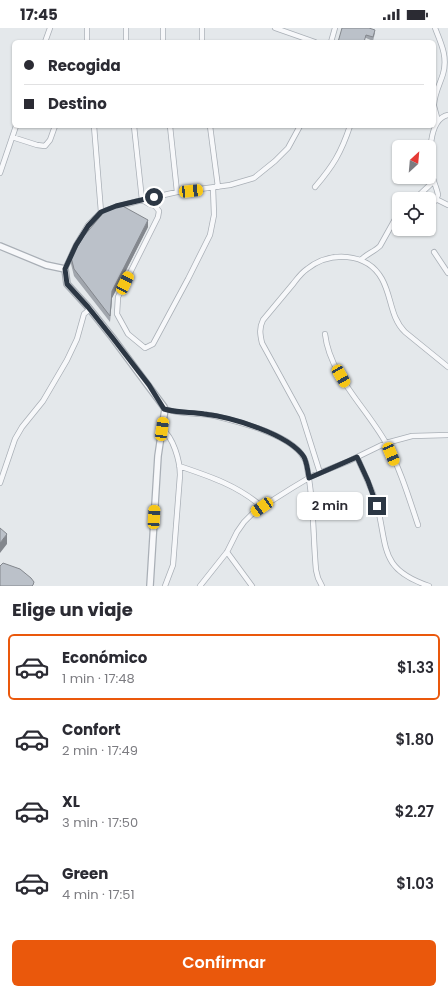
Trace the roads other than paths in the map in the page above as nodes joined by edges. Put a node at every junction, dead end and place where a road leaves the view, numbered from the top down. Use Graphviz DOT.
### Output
graph roads {
  1 [pos="50,28"];
  2 [pos="87,28"];
  3 [pos="126,28"];
  4 [pos="163,28"];
  5 [pos="202,28"];
  6 [pos="275,28"];
  7 [pos="335,28"];
  8 [pos="435,28"];
  9 [pos="46,40"];
  10 [pos="87,40"];
  11 [pos="126,40"];
  12 [pos="163,40"];
  13 [pos="202,40"];
  14 [pos="309,40"];
  15 [pos="332,40"];
  16 [pos="436,90"];
  17 [pos="436,113"];
  18 [pos="448,115"];
  19 [pos="438,121"];
  20 [pos="436,126"];
  21 [pos="15,128"];
  22 [pos="53,128"];
  23 [pos="94,128"];
  24 [pos="134,128"];
  25 [pos="170,128"];
  26 [pos="210,128"];
  27 [pos="299,128"];
  28 [pos="349,128"];
  29 [pos="435,128"];
  30 [pos="12,136"];
  31 [pos="432,140"];
  32 [pos="0,173"];
  33 [pos="431,184"];
  34 [pos="435,184"];
  35 [pos="215,187"];
  36 [pos="315,187"];
  37 [pos="177,192"];
  38 [pos="422,192"];
  39 [pos="436,199"];
  40 [pos="142,200"];
  41 [pos="448,206"];
  42 [pos="101,212"];
  43 [pos="392,225"];
  44 [pos="0,246"];
  45 [pos="434,252"];
  46 [pos="361,260"];
  47 [pos="65,269"];
  48 [pos="448,273"];
  49 [pos="90,309"];
  50 [pos="325,334"];
  51 [pos="448,368"];
  52 [pos="164,409"];
  53 [pos="162,429"];
  54 [pos="448,435"];
  55 [pos="386,443"];
  56 [pos="357,457"];
  57 [pos="179,466"];
  58 [pos="320,473"];
  59 [pos="309,478"];
  60 [pos="0,483"];
  61 [pos="262,507"];
  62 [pos="418,525"];
  63 [pos="227,552"];
  64 [pos="150,586"];
  65 [pos="165,586"];
  66 [pos="200,586"];
  67 [pos="252,586"];
  68 [pos="322,586"];
  69 [pos="429,586"];
  1 -- 9 [label="street"];
  2 -- 10 [label="street"];
  3 -- 11 [label="street"];
  4 -- 12 [label="street"];
  5 -- 13 [label="street"];
  6 -- 14 [label="street"];
  7 -- 15 [label="street"];
  8 -- 16 [label="street"];
  17 -- 19 [label="street"];
  18 -- 19 [label="street"];
  19 -- 20 [label="street"];
  21 -- 30 [label="street"];
  22 -- 30 [label="street"];
  23 -- 42 [label="street"];
  24 -- 40 [label="street"];
  25 -- 37 [label="street"];
  26 -- 35 [label="street"];
  27 -- 35 [label="street"];
  28 -- 36 [label="street"];
  29 -- 31 [label="street"];
  30 -- 32 [label="street"];
  33 -- 38 [label="street"];
  34 -- 39 [label="street"];
  35 -- 37 [label="street"];
  35 -- 40 [label="street"];
  37 -- 40 [label="street"];
  39 -- 41 [label="street"];
  40 -- 42 [label="street"];
  42 -- 47 [label="street"];
  43 -- 46 [label="street"];
  44 -- 47 [label="street"];
  45 -- 48 [label="street"];
  46 -- 51 [label="street"];
  46 -- 58 [label="street"];
  47 -- 49 [label="street"];
  49 -- 52 [label="street"];
  49 -- 60 [label="street"];
  50 -- 55 [label="street"];
  52 -- 53 [label="street"];
  52 -- 59 [label="street"];
  53 -- 57 [label="street"];
  53 -- 64 [label="street"];
  54 -- 55 [label="street"];
  55 -- 56 [label="street"];
  55 -- 62 [label="street"];
  56 -- 58 [label="street"];
  56 -- 69 [label="street"];
  57 -- 61 [label="street"];
  57 -- 65 [label="street"];
  58 -- 59 [label="street"];
  59 -- 61 [label="street"];
  59 -- 68 [label="street"];
  61 -- 63 [label="street"];
  63 -- 66 [label="street"];
  63 -- 67 [label="street"];
}
